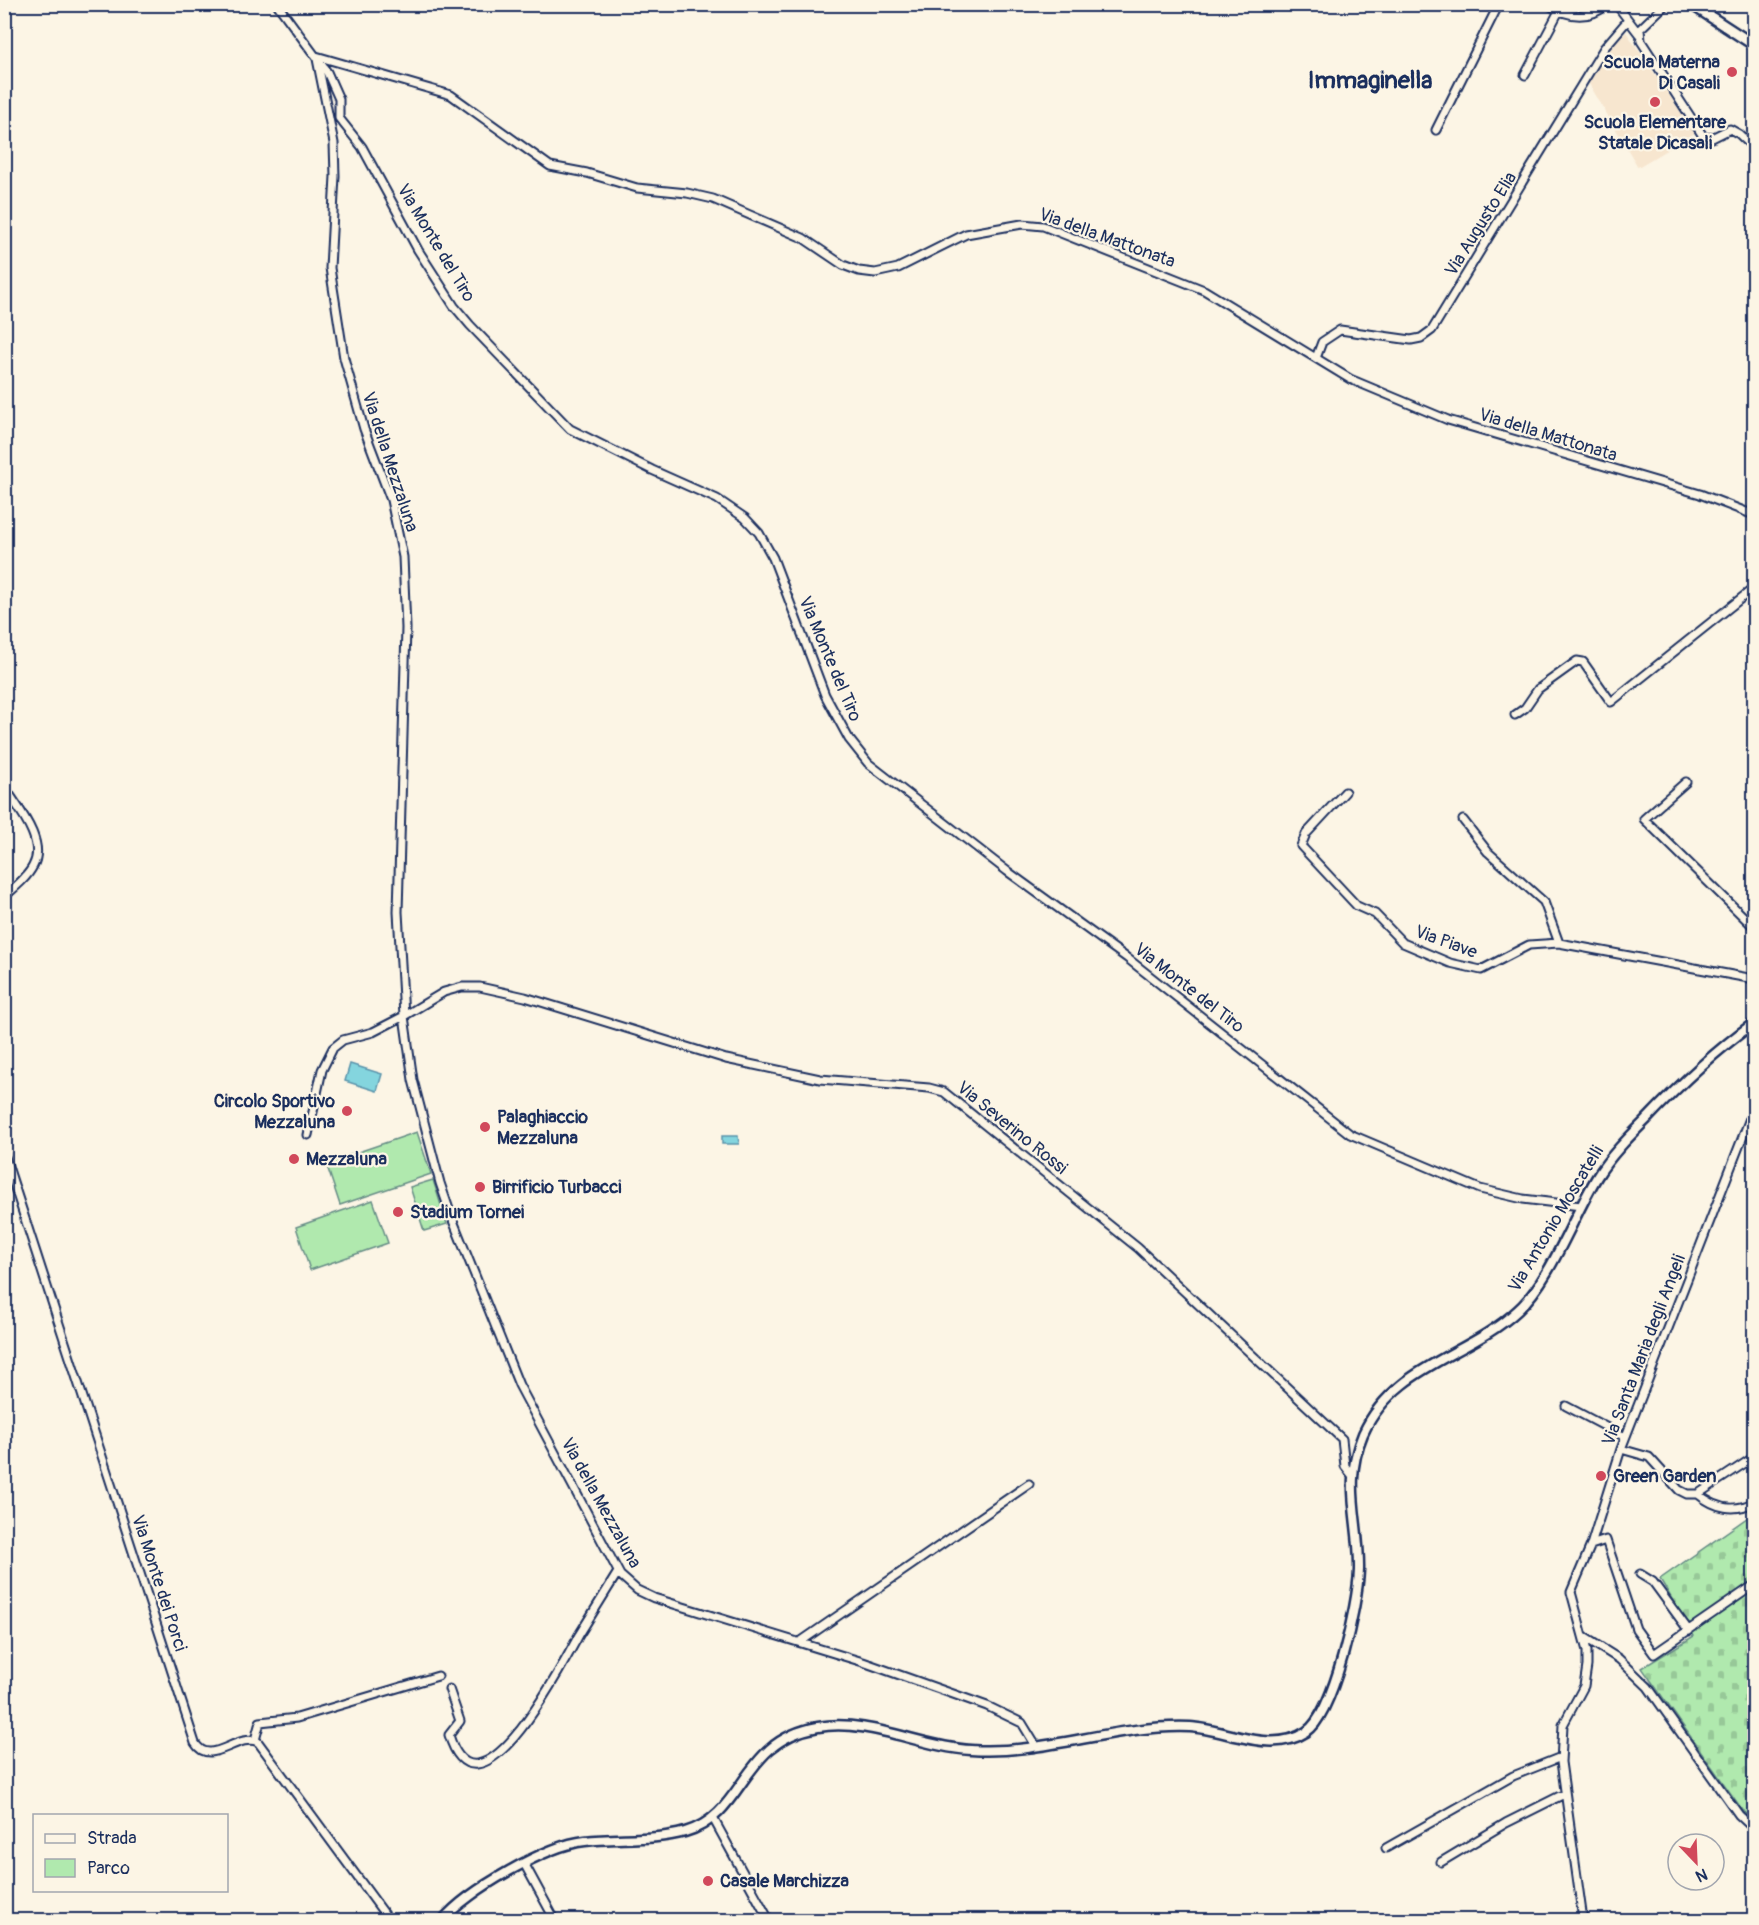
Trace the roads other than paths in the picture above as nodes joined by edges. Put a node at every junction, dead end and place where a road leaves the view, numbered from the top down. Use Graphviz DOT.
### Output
graph roads {
  1 [pos="277,4"];
  2 [pos="1499,4"];
  3 [pos="1547,4"];
  4 [pos="1608,4"];
  5 [pos="1616,4"];
  6 [pos="1666,4"];
  7 [pos="1691,4"];
  8 [pos="1707,9"];
  9 [pos="1559,11"];
  10 [pos="1628,20"];
  11 [pos="1640,32"];
  12 [pos="1755,45"];
  13 [pos="316,56"];
  14 [pos="1525,75"];
  15 [pos="1436,130"];
  16 [pos="1755,148"];
  17 [pos="1316,358"];
  18 [pos="1755,515"];
  19 [pos="1755,588"];
  20 [pos="1515,715"];
  21 [pos="1686,782"];
  22 [pos="4,786"];
  23 [pos="1345,792"];
  24 [pos="1463,819"];
  25 [pos="4,897"];
  26 [pos="1755,927"];
  27 [pos="1559,943"];
  28 [pos="1755,979"];
  29 [pos="404,1016"];
  30 [pos="1755,1023"];
  31 [pos="1755,1108"];
  32 [pos="308,1135"];
  33 [pos="4,1154"];
  34 [pos="1581,1206"];
  35 [pos="1566,1406"];
  36 [pos="1625,1437"];
  37 [pos="1621,1449"];
  38 [pos="1755,1457"];
  39 [pos="1352,1475"];
  40 [pos="1029,1484"];
  41 [pos="1698,1494"];
  42 [pos="1755,1502"];
  43 [pos="1591,1545"];
  44 [pos="618,1572"];
  45 [pos="1640,1574"];
  46 [pos="1755,1585"];
  47 [pos="1689,1631"];
  48 [pos="1584,1637"];
  49 [pos="800,1642"];
  50 [pos="438,1676"];
  51 [pos="449,1689"];
  52 [pos="255,1740"];
  53 [pos="1036,1746"];
  54 [pos="1561,1756"];
  55 [pos="1564,1794"];
  56 [pos="713,1818"];
  57 [pos="1755,1829"];
  58 [pos="1386,1848"];
  59 [pos="1441,1862"];
  60 [pos="525,1865"];
  61 [pos="389,1920"];
  62 [pos="443,1920"];
  63 [pos="555,1920"];
  64 [pos="769,1920"];
  65 [pos="1583,1920"];
  1 -- 13 [label="street, Via della Mezzaluna"];
  2 -- 15 [label="street"];
  3 -- 9 [label="street"];
  4 -- 9 [label="street"];
  5 -- 10 [label="street"];
  6 -- 11 [label="street"];
  7 -- 8 [label="main road"];
  8 -- 12 [label="main road"];
  9 -- 14 [label="street"];
  10 -- 11 [label="street"];
  10 -- 17 [label="street, Via Augusto Elia"];
  11 -- 16 [label="street"];
  13 -- 17 [label="street, Via della Mattonata"];
  13 -- 29 [label="street, Via della Mezzaluna"];
  13 -- 34 [label="street, Via Monte del Tiro"];
  17 -- 18 [label="street, Via della Mattonata"];
  19 -- 20 [label="street"];
  21 -- 26 [label="street"];
  22 -- 25 [label="street"];
  23 -- 27 [label="street, Via Piave"];
  24 -- 27 [label="street"];
  27 -- 28 [label="street, Via Piave"];
  29 -- 32 [label="street"];
  29 -- 39 [label="street, Via Severino Rossi"];
  29 -- 44 [label="street, Via della Mezzaluna"];
  30 -- 34 [label="street, Via Antonio Moscatelli"];
  31 -- 36 [label="street, Via Santa Maria degli Angeli"];
  33 -- 52 [label="street, Via Monte dei Porci"];
  34 -- 39 [label="street, Via Antonio Moscatelli"];
  35 -- 36 [label="street"];
  36 -- 37 [label="street, Via Santa Maria degli Angeli"];
  37 -- 41 [label="street"];
  37 -- 43 [label="street, Via Santa Maria degli Angeli"];
  38 -- 41 [label="street"];
  39 -- 53 [label="street, Via Antonio Moscatelli"];
  40 -- 49 [label="street"];
  41 -- 42 [label="street"];
  43 -- 47 [label="street"];
  43 -- 48 [label="street, Via Santa Maria degli Angeli"];
  44 -- 49 [label="street, Via della Mezzaluna"];
  44 -- 51 [label="street"];
  45 -- 47 [label="street"];
  46 -- 47 [label="street"];
  48 -- 54 [label="street, Via Santa Maria degli Angeli"];
  48 -- 57 [label="street"];
  49 -- 53 [label="street, Via della Mezzaluna"];
  50 -- 52 [label="street"];
  52 -- 61 [label="street"];
  53 -- 56 [label="street, Via Antonio Moscatelli"];
  54 -- 55 [label="street, Via Santa Maria degli Angeli"];
  54 -- 58 [label="street"];
  55 -- 59 [label="street"];
  55 -- 65 [label="street, Via Santa Maria degli Angeli"];
  56 -- 60 [label="street"];
  56 -- 64 [label="street"];
  60 -- 62 [label="street"];
  60 -- 63 [label="street"];
}
